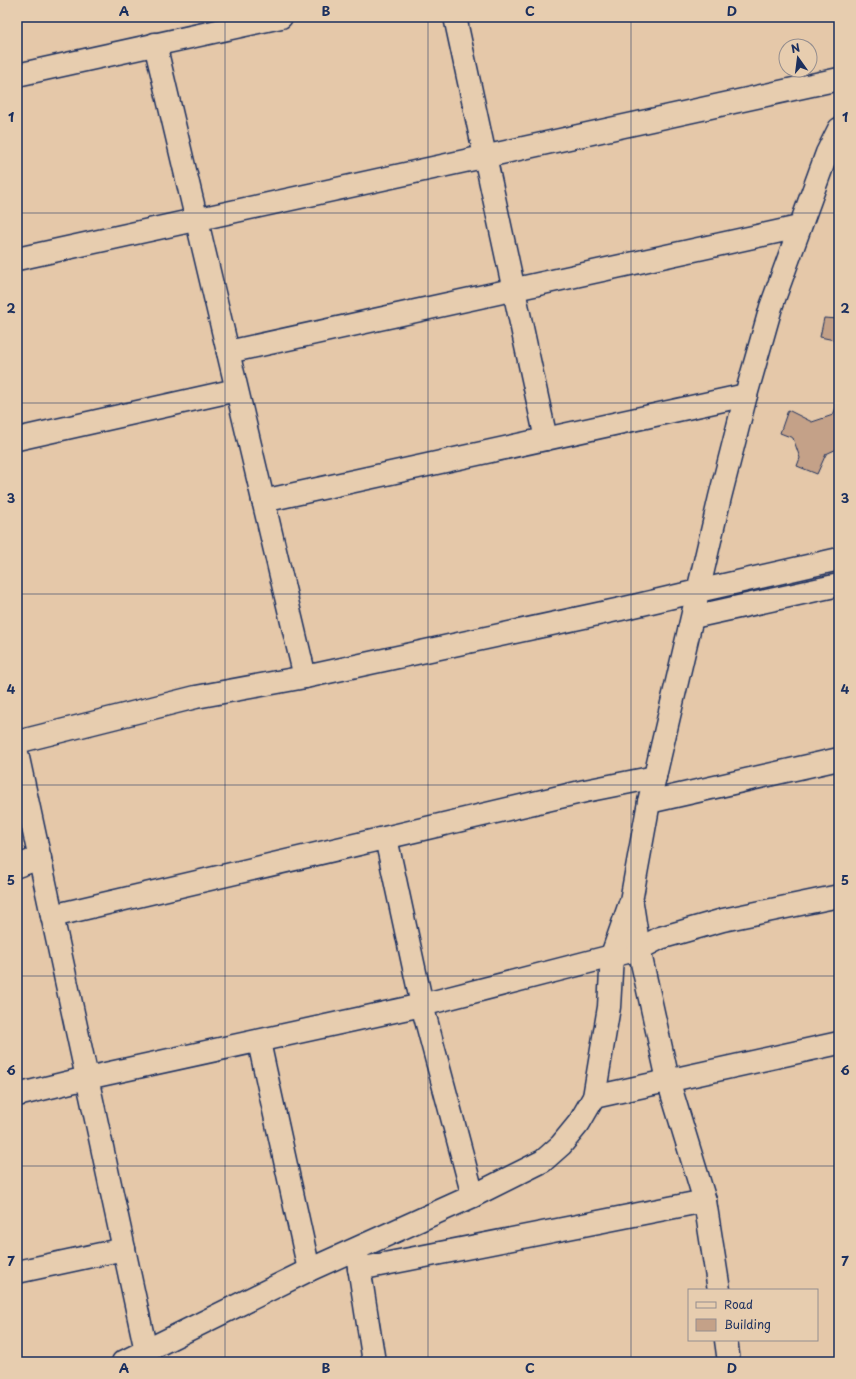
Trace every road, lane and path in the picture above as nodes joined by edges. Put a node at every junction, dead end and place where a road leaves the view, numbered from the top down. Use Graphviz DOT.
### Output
graph roads {
  1 [pos="281,17"];
  2 [pos="455,17"];
  3 [pos="155,44"];
  4 [pos="17,75"];
  5 [pos="839,79"];
  6 [pos="839,129"];
  7 [pos="485,157"];
  8 [pos="196,220"];
  9 [pos="799,227"];
  10 [pos="17,258"];
  11 [pos="514,289"];
  12 [pos="228,352"];
  13 [pos="236,390"];
  14 [pos="746,395"];
  15 [pos="17,439"];
  16 [pos="546,439"];
  17 [pos="263,501"];
  18 [pos="839,559"];
  19 [pos="839,585"];
  20 [pos="698,591"];
  21 [pos="693,617"];
  22 [pos="304,677"];
  23 [pos="17,742"];
  24 [pos="17,753"];
  25 [pos="839,759"];
  26 [pos="655,777"];
  27 [pos="649,802"];
  28 [pos="386,838"];
  29 [pos="40,858"];
  30 [pos="17,866"];
  31 [pos="839,896"];
  32 [pos="631,901"];
  33 [pos="52,916"];
  34 [pos="639,949"];
  35 [pos="612,955"];
  36 [pos="422,1005"];
  37 [pos="259,1042"];
  38 [pos="839,1043"];
  39 [pos="87,1078"];
  40 [pos="668,1080"];
  41 [pos="17,1095"];
  42 [pos="594,1097"];
  43 [pos="473,1196"];
  44 [pos="705,1201"];
  45 [pos="124,1249"];
  46 [pos="358,1259"];
  47 [pos="309,1270"];
  48 [pos="17,1272"];
  49 [pos="718,1289"];
  50 [pos="726,1341"];
  51 [pos="146,1351"];
  52 [pos="123,1362"];
  53 [pos="374,1362"];
  54 [pos="729,1362"];
  1 -- 3 [label="street"];
  2 -- 7 [label="street"];
  3 -- 4 [label="street"];
  3 -- 8 [label="street"];
  5 -- 7 [label="street"];
  6 -- 9 [label="street"];
  7 -- 8 [label="street"];
  7 -- 11 [label="street"];
  8 -- 10 [label="street"];
  8 -- 12 [label="street"];
  9 -- 11 [label="street"];
  9 -- 14 [label="street"];
  11 -- 12 [label="street"];
  11 -- 16 [label="street"];
  12 -- 13 [label="street"];
  13 -- 15 [label="street"];
  13 -- 17 [label="street"];
  14 -- 16 [label="street"];
  14 -- 20 [label="street"];
  16 -- 17 [label="street"];
  17 -- 22 [label="street"];
  18 -- 20 [label="street"];
  19 -- 21 [label="street"];
  20 -- 21 [label="street"];
  20 -- 22 [label="street"];
  21 -- 26 [label="street"];
  22 -- 23 [label="street"];
  24 -- 29 [label="street"];
  25 -- 27 [label="street"];
  26 -- 27 [label="street"];
  26 -- 28 [label="street"];
  27 -- 32 [label="street"];
  28 -- 33 [label="street"];
  28 -- 36 [label="street"];
  29 -- 30 [label="street"];
  29 -- 33 [label="street"];
  31 -- 34 [label="street"];
  32 -- 34 [label="street"];
  32 -- 35 [label="street"];
  33 -- 39 [label="street"];
  34 -- 35 [label="street"];
  34 -- 40 [label="street"];
  35 -- 36 [label="street"];
  35 -- 42 [label="street"];
  36 -- 37 [label="street"];
  36 -- 43 [label="street"];
  37 -- 39 [label="street"];
  37 -- 47 [label="street"];
  38 -- 40 [label="street"];
  39 -- 41 [label="street"];
  39 -- 45 [label="street"];
  40 -- 42 [label="street"];
  40 -- 44 [label="street"];
  42 -- 43 [label="street"];
  43 -- 46 [label="street"];
  44 -- 46 [label="street"];
  44 -- 49 [label="street"];
  45 -- 48 [label="street"];
  45 -- 51 [label="street"];
  46 -- 47 [label="street"];
  46 -- 53 [label="street"];
  47 -- 51 [label="street"];
  50 -- 54 [label="street"];
  51 -- 52 [label="street"];
}
